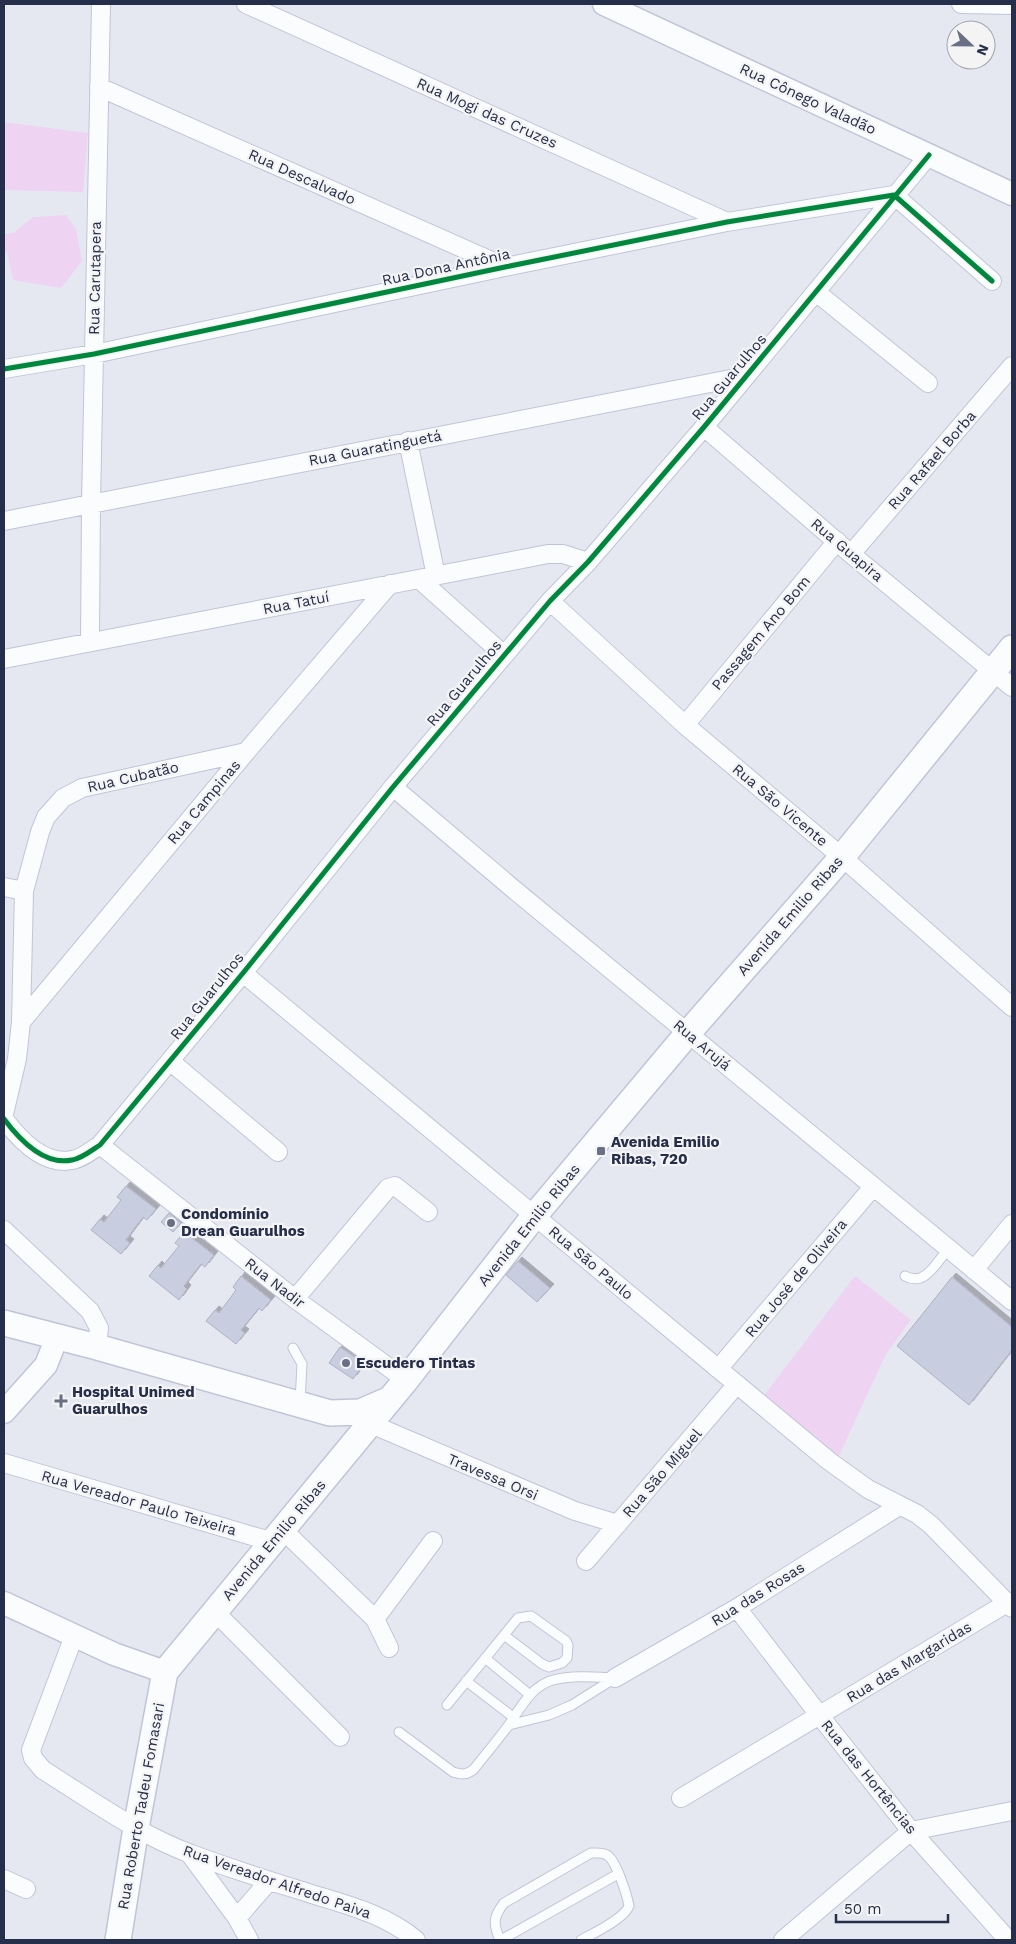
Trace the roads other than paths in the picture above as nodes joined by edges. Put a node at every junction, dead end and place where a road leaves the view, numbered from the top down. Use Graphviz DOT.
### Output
graph roads {
  1 [pos="101,4"];
  2 [pos="246,4"];
  3 [pos="604,4"];
  4 [pos="961,4"];
  5 [pos="1012,5"];
  6 [pos="99,87"];
  7 [pos="929,155"];
  8 [pos="1012,194"];
  9 [pos="894,195"];
  10 [pos="727,222"];
  11 [pos="505,267"];
  12 [pos="992,281"];
  13 [pos="816,292"];
  14 [pos="94,354"];
  15 [pos="1012,366"];
  16 [pos="4,369"];
  17 [pos="746,376"];
  18 [pos="928,383"];
  19 [pos="704,427"];
  20 [pos="408,441"];
  21 [pos="91,504"];
  22 [pos="4,521"];
  23 [pos="837,542"];
  24 [pos="851,554"];
  25 [pos="588,562"];
  26 [pos="427,578"];
  27 [pos="390,584"];
  28 [pos="550,601"];
  29 [pos="90,642"];
  30 [pos="1012,648"];
  31 [pos="504,655"];
  32 [pos="4,659"];
  33 [pos="993,670"];
  34 [pos="1012,687"];
  35 [pos="685,725"];
  36 [pos="246,752"];
  37 [pos="393,787"];
  38 [pos="842,857"];
  39 [pos="4,887"];
  40 [pos="24,891"];
  41 [pos="243,972"];
  42 [pos="1012,1007"];
  43 [pos="22,1022"];
  44 [pos="688,1033"];
  45 [pos="170,1061"];
  46 [pos="4,1114"];
  47 [pos="4,1119"];
  48 [pos="100,1145"];
  49 [pos="278,1152"];
  50 [pos="873,1187"];
  51 [pos="428,1212"];
  52 [pos="535,1215"];
  53 [pos="1012,1224"];
  54 [pos="4,1230"];
  55 [pos="948,1249"];
  56 [pos="974,1270"];
  57 [pos="904,1276"];
  58 [pos="295,1299"];
  59 [pos="1012,1301"];
  60 [pos="4,1323"];
  61 [pos="57,1336"];
  62 [pos="97,1347"];
  63 [pos="293,1348"];
  64 [pos="718,1369"];
  65 [pos="406,1380"];
  66 [pos="737,1384"];
  67 [pos="391,1399"];
  68 [pos="300,1405"];
  69 [pos="4,1412"];
  70 [pos="330,1413"];
  71 [pos="370,1424"];
  72 [pos="4,1463"];
  73 [pos="336,1465"];
  74 [pos="899,1506"];
  75 [pos="618,1524"];
  76 [pos="278,1536"];
  77 [pos="433,1541"];
  78 [pos="586,1561"];
  79 [pos="4,1603"];
  80 [pos="1010,1604"];
  81 [pos="738,1608"];
  82 [pos="214,1611"];
  83 [pos="375,1619"];
  84 [pos="504,1635"];
  85 [pos="74,1636"];
  86 [pos="389,1648"];
  87 [pos="485,1658"];
  88 [pos="165,1672"];
  89 [pos="615,1678"];
  90 [pos="466,1681"];
  91 [pos="530,1695"];
  92 [pos="446,1705"];
  93 [pos="820,1716"];
  94 [pos="511,1721"];
  95 [pos="399,1732"];
  96 [pos="340,1737"];
  97 [pos="681,1798"];
  98 [pos="1012,1811"];
  99 [pos="136,1828"];
  100 [pos="911,1831"];
  101 [pos="189,1853"];
  102 [pos="618,1874"];
  103 [pos="4,1878"];
  104 [pos="268,1881"];
  105 [pos="26,1889"];
  106 [pos="237,1918"];
  107 [pos="118,1940"];
  108 [pos="249,1940"];
  109 [pos="416,1940"];
  110 [pos="500,1940"];
  111 [pos="582,1940"];
  112 [pos="783,1940"];
  113 [pos="1008,1940"];
  1 -- 6 [label="street, Rua Carutapera"];
  2 -- 10 [label="street, Rua Mogi das Cruzes"];
  3 -- 7 [label="street, Rua Cônego Valadão"];
  4 -- 5 [label="street"];
  6 -- 11 [label="street, Rua Descalvado"];
  6 -- 14 [label="street, Rua Carutapera"];
  7 -- 8 [label="street, Rua Cônego Valadão"];
  7 -- 9 [label="street, Rua Guarulhos"];
  9 -- 10 [label="street, Rua Dona Antônia"];
  9 -- 12 [label="street"];
  9 -- 13 [label="street, Rua Guarulhos"];
  10 -- 11 [label="street, Rua Dona Antônia"];
  11 -- 14 [label="street, Rua Dona Antônia"];
  13 -- 17 [label="street, Rua Guarulhos"];
  13 -- 18 [label="street"];
  14 -- 16 [label="street, Rua Dona Antônia"];
  14 -- 21 [label="street, Rua Carutapera"];
  15 -- 24 [label="street, Rua Rafael Borba"];
  17 -- 19 [label="street, Rua Guarulhos"];
  17 -- 20 [label="street, Rua Guaratinguetá"];
  19 -- 23 [label="street, Rua Guapira"];
  19 -- 25 [label="street, Rua Guarulhos"];
  20 -- 21 [label="street, Rua Guaratinguetá"];
  20 -- 26 [label="street"];
  21 -- 22 [label="street, Rua Guaratinguetá"];
  21 -- 29 [label="street, Rua Carutapera"];
  23 -- 24 [label="street, Rua Guapira"];
  23 -- 35 [label="street, Passagem Ano Bom"];
  24 -- 33 [label="street, Rua Guapira"];
  25 -- 26 [label="street, Rua Tatuí"];
  25 -- 28 [label="street, Rua Guarulhos"];
  26 -- 27 [label="street, Rua Tatuí"];
  26 -- 31 [label="street"];
  27 -- 29 [label="street, Rua Tatuí"];
  27 -- 36 [label="street, Rua Campinas"];
  28 -- 31 [label="street, Rua Guarulhos"];
  28 -- 35 [label="street, Rua São Vicente"];
  29 -- 32 [label="street, Rua Tatuí"];
  30 -- 33 [label="main road, Avenida Emilio Ribas"];
  31 -- 37 [label="street, Rua Guarulhos"];
  33 -- 34 [label="street, Rua Guapira"];
  33 -- 38 [label="main road, Avenida Emilio Ribas"];
  35 -- 38 [label="street, Rua São Vicente"];
  36 -- 40 [label="street, Rua Cubatão"];
  36 -- 43 [label="street, Rua Campinas"];
  37 -- 41 [label="street, Rua Guarulhos"];
  37 -- 44 [label="street, Rua Arujá"];
  38 -- 42 [label="street, Rua São Vicente"];
  38 -- 44 [label="main road, Avenida Emilio Ribas"];
  39 -- 40 [label="street"];
  40 -- 43 [label="street, Rua Cubatão"];
  41 -- 45 [label="street, Rua Guarulhos"];
  41 -- 52 [label="street, Rua São Paulo"];
  43 -- 46 [label="street, Rua Cubatão"];
  44 -- 50 [label="street, Rua Arujá"];
  44 -- 52 [label="main road, Avenida Emilio Ribas"];
  45 -- 48 [label="street, Rua Guarulhos"];
  45 -- 49 [label="street"];
  47 -- 48 [label="street, Rua Guarulhos"];
  48 -- 58 [label="street, Rua Nadir"];
  50 -- 55 [label="street, Rua Arujá"];
  50 -- 64 [label="street, Rua José de Oliveira"];
  51 -- 58 [label="street"];
  52 -- 64 [label="street, Rua São Paulo"];
  52 -- 65 [label="main road, Avenida Emilio Ribas"];
  53 -- 56 [label="street"];
  54 -- 62 [label="street"];
  55 -- 56 [label="street, Rua Arujá"];
  55 -- 57 [label="lane"];
  56 -- 59 [label="street, Rua Arujá"];
  58 -- 65 [label="street, Rua Nadir"];
  60 -- 61 [label="main road"];
  61 -- 62 [label="main road"];
  61 -- 69 [label="street"];
  62 -- 68 [label="main road"];
  63 -- 68 [label="lane"];
  64 -- 66 [label="street, Rua São Paulo"];
  65 -- 67 [label="main road, Avenida Emilio Ribas"];
  66 -- 74 [label="street, Rua São Paulo"];
  66 -- 75 [label="street, Rua São Miguel"];
  67 -- 70 [label="main road"];
  67 -- 71 [label="main road, Avenida Emilio Ribas"];
  68 -- 70 [label="main road"];
  70 -- 73 [label="main road"];
  71 -- 73 [label="main road, Avenida Emilio Ribas"];
  71 -- 75 [label="street, Travessa Orsi"];
  72 -- 76 [label="street, Rua Vereador Paulo Teixeira"];
  73 -- 76 [label="main road, Avenida Emilio Ribas"];
  74 -- 80 [label="street, Rua São Paulo"];
  74 -- 81 [label="street, Rua das Rosas"];
  75 -- 78 [label="street, Rua São Miguel"];
  76 -- 82 [label="main road, Avenida Emilio Ribas"];
  76 -- 83 [label="street"];
  77 -- 83 [label="street"];
  79 -- 85 [label="street"];
  80 -- 93 [label="street, Rua das Margaridas"];
  81 -- 89 [label="street, Rua das Rosas"];
  81 -- 93 [label="street, Rua das Hortências"];
  82 -- 88 [label="main road, Avenida Emilio Ribas"];
  82 -- 96 [label="street"];
  83 -- 86 [label="street"];
  84 -- 84 [label="lane"];
  84 -- 87 [label="lane"];
  85 -- 88 [label="street"];
  85 -- 99 [label="street, Rua Vereador Alfredo Paiva"];
  87 -- 90 [label="lane"];
  87 -- 91 [label="lane"];
  88 -- 99 [label="main road, Rua Roberto Tadeu Fomasari"];
  89 -- 91 [label="lane"];
  89 -- 94 [label="lane"];
  90 -- 92 [label="lane"];
  90 -- 94 [label="lane"];
  91 -- 94 [label="lane"];
  93 -- 97 [label="street, Rua das Margaridas"];
  93 -- 100 [label="street, Rua das Hortências"];
  94 -- 95 [label="lane"];
  98 -- 100 [label="street"];
  99 -- 101 [label="street, Rua Vereador Alfredo Paiva"];
  99 -- 107 [label="main road, Rua Roberto Tadeu Fomasari"];
  100 -- 112 [label="street"];
  100 -- 113 [label="street, Rua das Hortências"];
  101 -- 104 [label="street, Rua Vereador Alfredo Paiva"];
  101 -- 106 [label="street"];
  102 -- 110 [label="lane"];
  102 -- 110 [label="lane"];
  102 -- 111 [label="lane"];
  103 -- 105 [label="street"];
  104 -- 106 [label="street"];
  104 -- 109 [label="street, Rua Vereador Alfredo Paiva"];
  106 -- 108 [label="street"];
}
